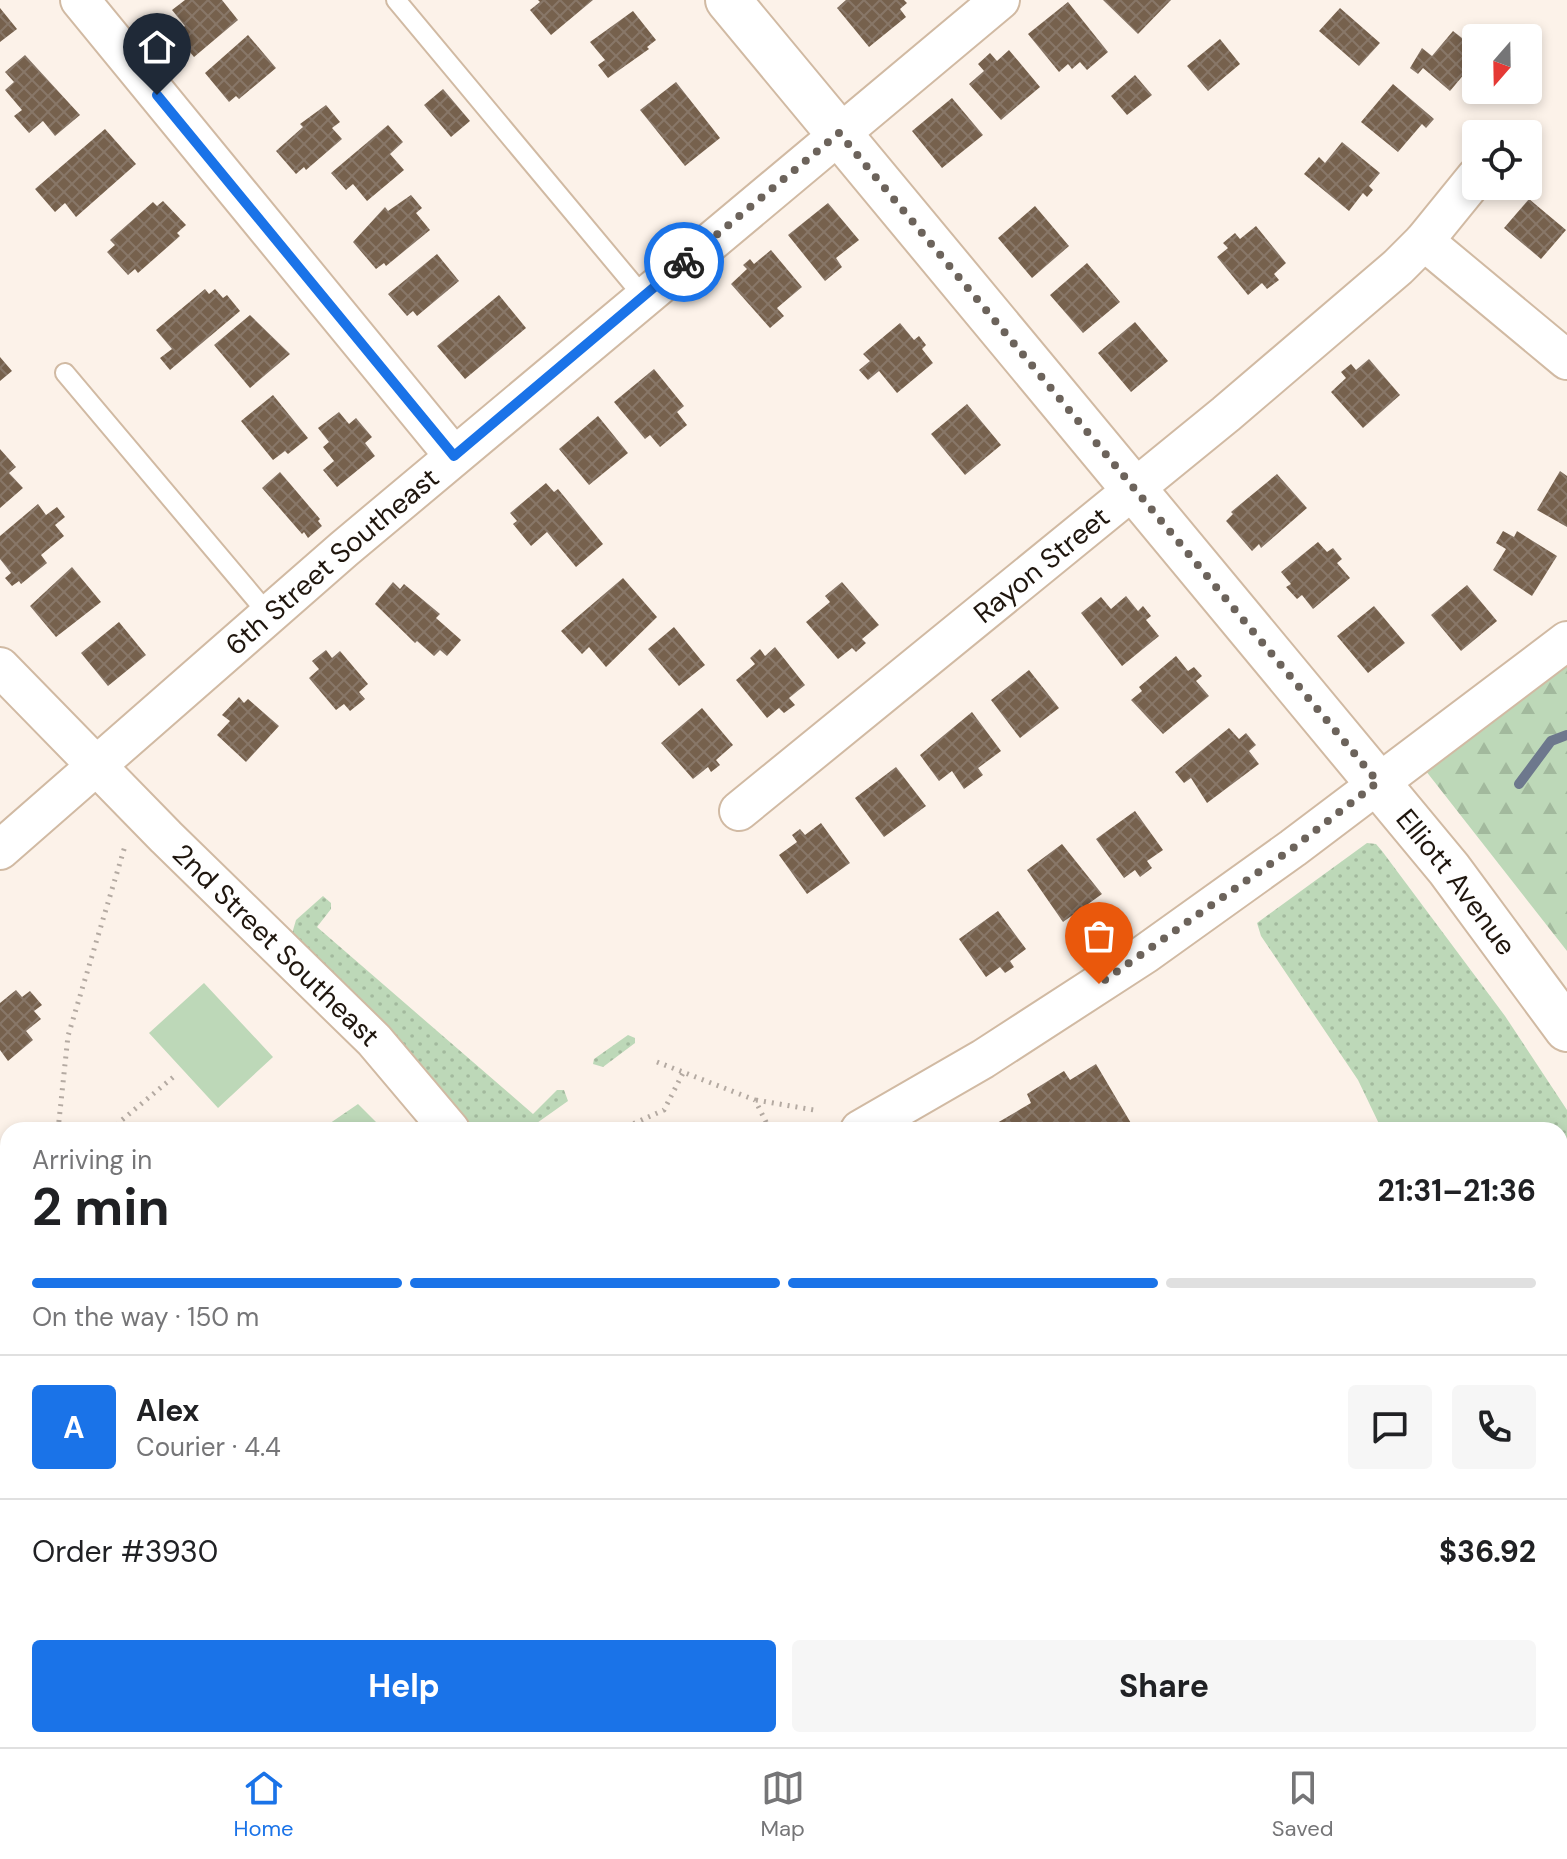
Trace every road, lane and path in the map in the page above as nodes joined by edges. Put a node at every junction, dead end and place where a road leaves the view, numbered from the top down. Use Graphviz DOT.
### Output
graph roads {
  1 [pos="80,0"];
  2 [pos="396,0"];
  3 [pos="728,0"];
  4 [pos="1000,0"];
  5 [pos="839,133"];
  6 [pos="1462,194"];
  7 [pos="1424,241"];
  8 [pos="643,296"];
  9 [pos="1567,360"];
  10 [pos="65,373"];
  11 [pos="454,456"];
  12 [pos="1134,489"];
  13 [pos="269,615"];
  14 [pos="1567,641"];
  15 [pos="0,667"];
  16 [pos="97,767"];
  17 [pos="1393,770"];
  18 [pos="137,807"];
  19 [pos="739,811"];
  20 [pos="0,850"];
  21 [pos="1567,1029"];
  22 [pos="657,1062"];
  23 [pos="683,1073"];
  24 [pos="177,1074"];
  25 [pos="755,1100"];
  26 [pos="814,1110"];
  27 [pos="59,1122"];
  28 [pos="120,1122"];
  29 [pos="443,1122"];
  30 [pos="637,1122"];
  31 [pos="766,1122"];
  32 [pos="874,1122"];
  1 -- 11 [label="street"];
  2 -- 8 [label="lane"];
  3 -- 5 [label="street, Elliott Avenue"];
  4 -- 5 [label="street, 6th Street Southeast"];
  5 -- 8 [label="street, 6th Street Southeast"];
  5 -- 12 [label="street, Elliott Avenue"];
  6 -- 7 [label="street, Rayon Street"];
  7 -- 9 [label="street"];
  7 -- 12 [label="street, Rayon Street"];
  8 -- 11 [label="street, 6th Street Southeast"];
  10 -- 13 [label="lane"];
  11 -- 13 [label="street, 6th Street Southeast"];
  12 -- 17 [label="street, Elliott Avenue"];
  12 -- 19 [label="street, Rayon Street"];
  13 -- 16 [label="street, 6th Street Southeast"];
  14 -- 17 [label="street"];
  15 -- 16 [label="street, 2nd Street Southeast"];
  16 -- 18 [label="street, 2nd Street Southeast"];
  16 -- 20 [label="street, 6th Street Southeast"];
  17 -- 21 [label="street, Elliott Avenue"];
  17 -- 32 [label="street"];
  18 -- 27 [label="path"];
  18 -- 29 [label="street, 2nd Street Southeast"];
  22 -- 23 [label="path"];
  23 -- 25 [label="path"];
  23 -- 30 [label="path"];
  24 -- 28 [label="path"];
  25 -- 26 [label="path"];
  25 -- 31 [label="path"];
}
